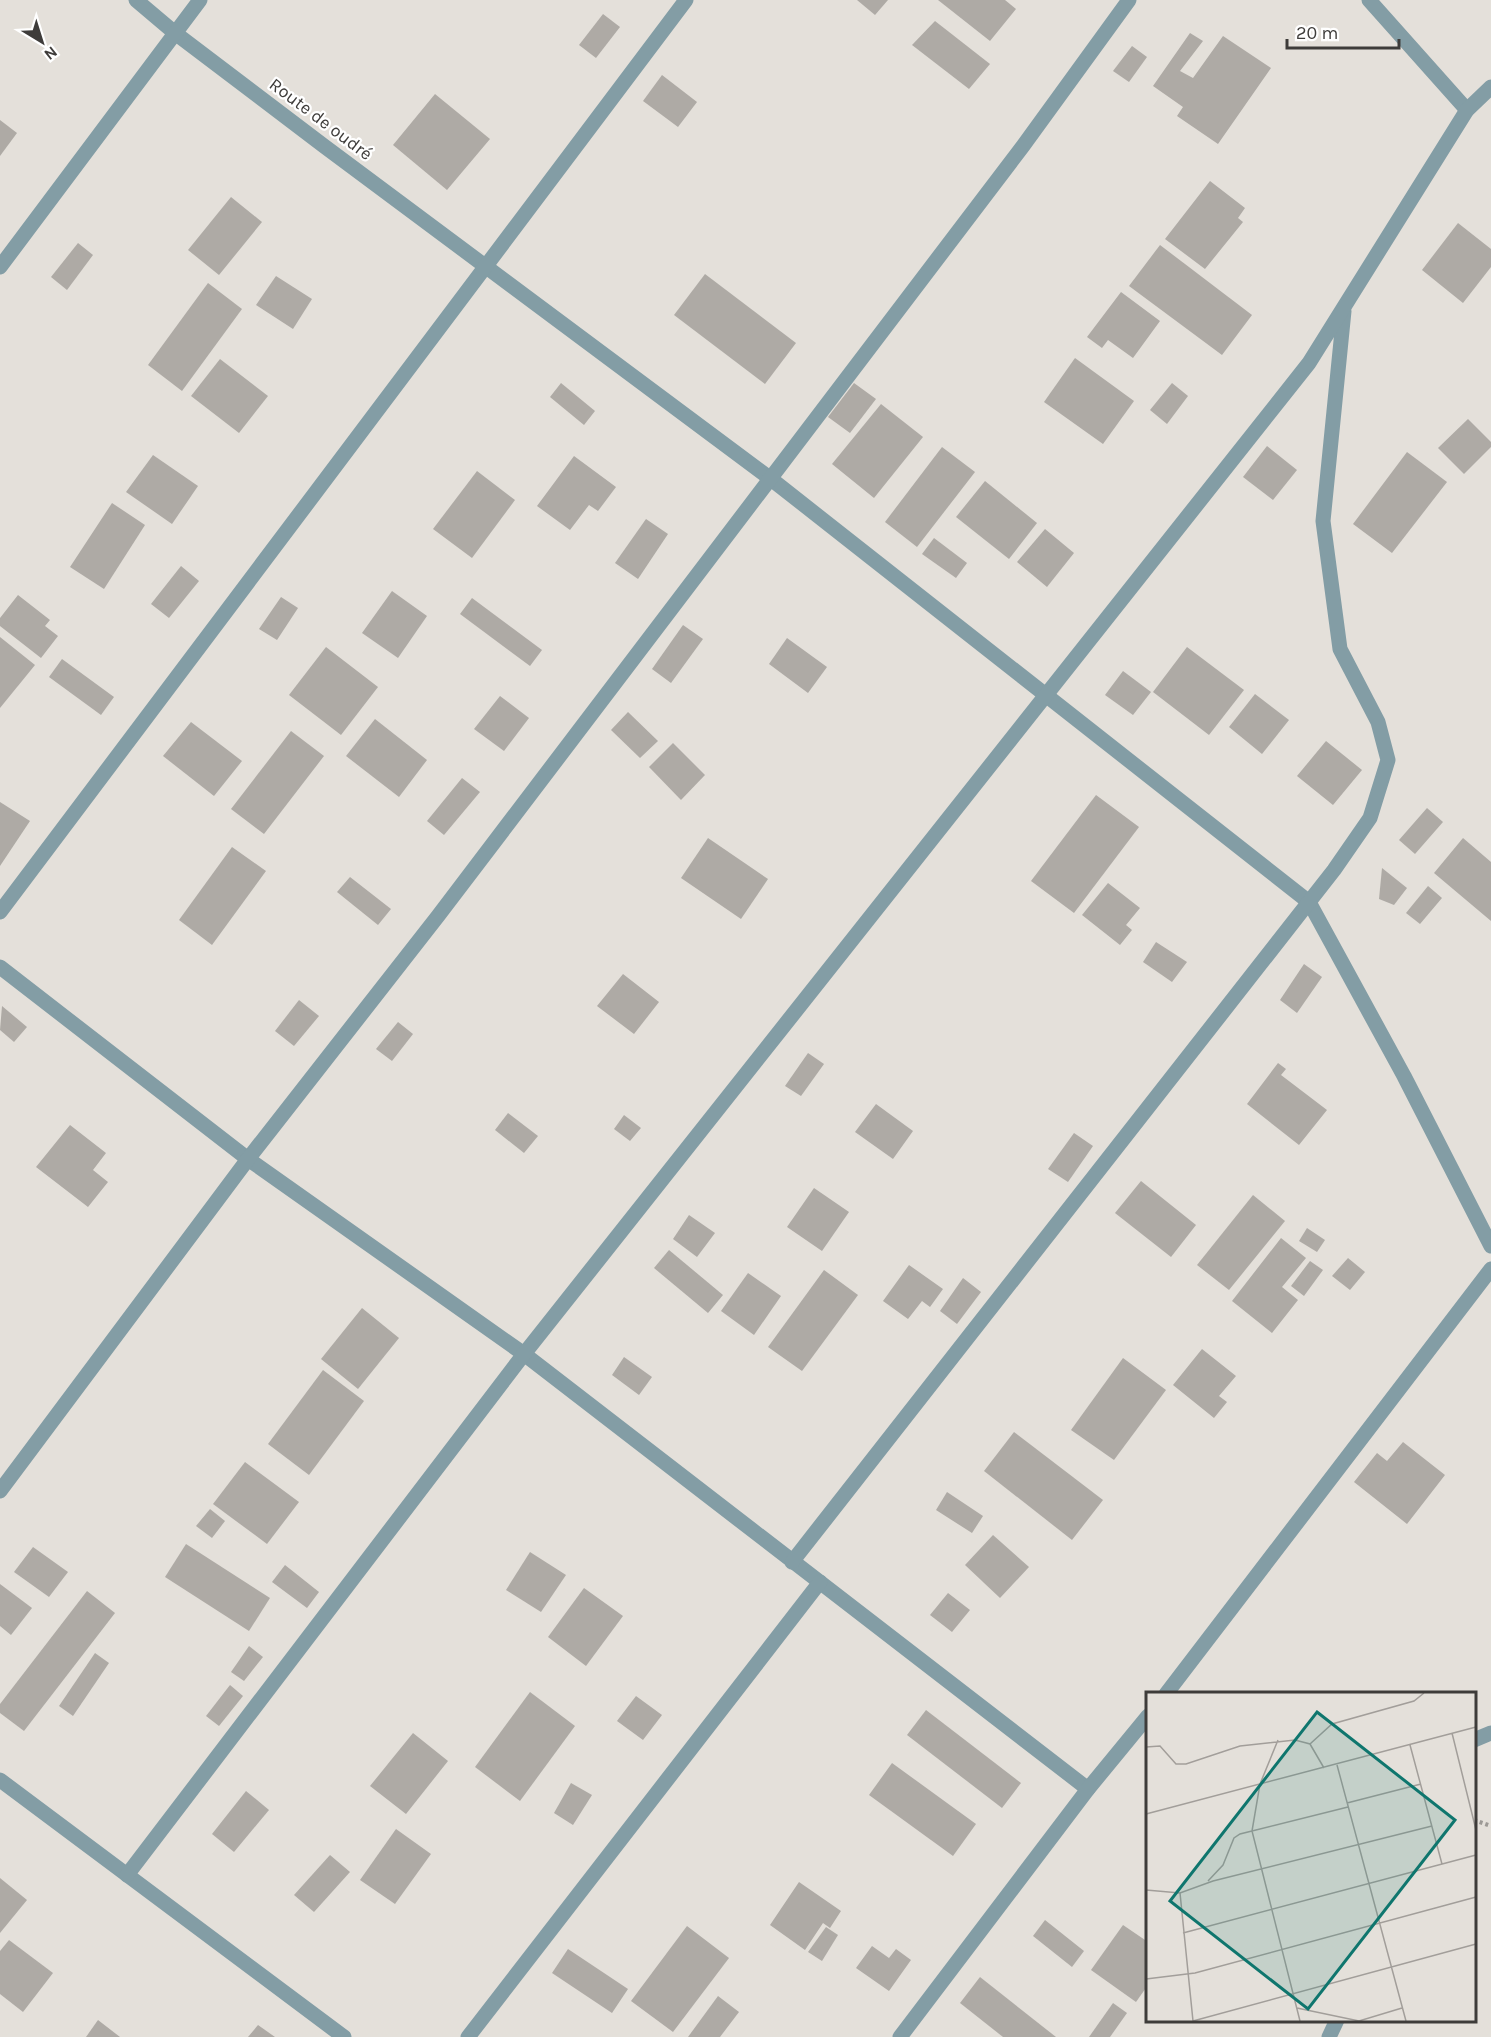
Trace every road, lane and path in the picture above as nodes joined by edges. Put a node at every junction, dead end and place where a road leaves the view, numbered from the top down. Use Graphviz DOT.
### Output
graph roads {
  1 [pos="136,0"];
  2 [pos="200,0"];
  3 [pos="686,0"];
  4 [pos="1129,0"];
  5 [pos="1369,0"];
  6 [pos="175,33"];
  7 [pos="1491,87"];
  8 [pos="1467,110"];
  9 [pos="486,266"];
  10 [pos="0,267"];
  11 [pos="1344,307"];
  12 [pos="771,479"];
  13 [pos="1047,694"];
  14 [pos="1309,902"];
  15 [pos="0,912"];
  16 [pos="0,967"];
  17 [pos="248,1159"];
  18 [pos="1491,1246"];
  19 [pos="1491,1269"];
  20 [pos="524,1354"];
  21 [pos="0,1491"];
  22 [pos="792,1562"];
  23 [pos="820,1582"];
  24 [pos="1168,1692"];
  25 [pos="1146,1718"];
  26 [pos="1491,1733"];
  27 [pos="1476,1739"];
  28 [pos="0,1780"];
  29 [pos="1088,1789"];
  30 [pos="1476,1821"];
  31 [pos="1491,1826"];
  32 [pos="128,1875"];
  33 [pos="1336,2022"];
  34 [pos="344,2037"];
  35 [pos="468,2037"];
  36 [pos="900,2037"];
  37 [pos="1329,2037"];
  1 -- 6 [label="street, Route de oudré"];
  2 -- 6 [label="street"];
  3 -- 9 [label="street"];
  4 -- 12 [label="street"];
  5 -- 8 [label="street"];
  6 -- 9 [label="street, Route de oudré"];
  6 -- 10 [label="street"];
  7 -- 8 [label="street"];
  8 -- 11 [label="street"];
  9 -- 12 [label="street, Route de oudré"];
  9 -- 15 [label="street"];
  11 -- 13 [label="street"];
  11 -- 14 [label="street"];
  12 -- 13 [label="street, Route de oudré"];
  12 -- 17 [label="street"];
  13 -- 14 [label="street, Route de oudré"];
  13 -- 20 [label="street"];
  14 -- 18 [label="street"];
  14 -- 22 [label="street"];
  16 -- 17 [label="street"];
  17 -- 20 [label="street"];
  17 -- 21 [label="street"];
  19 -- 24 [label="street"];
  20 -- 22 [label="street"];
  20 -- 32 [label="street"];
  22 -- 23 [label="street"];
  23 -- 29 [label="street"];
  23 -- 35 [label="street"];
  25 -- 29 [label="street"];
  26 -- 27 [label="street"];
  28 -- 32 [label="street"];
  29 -- 36 [label="street"];
  30 -- 31 [label="path"];
  32 -- 34 [label="street"];
  33 -- 37 [label="street"];
}
